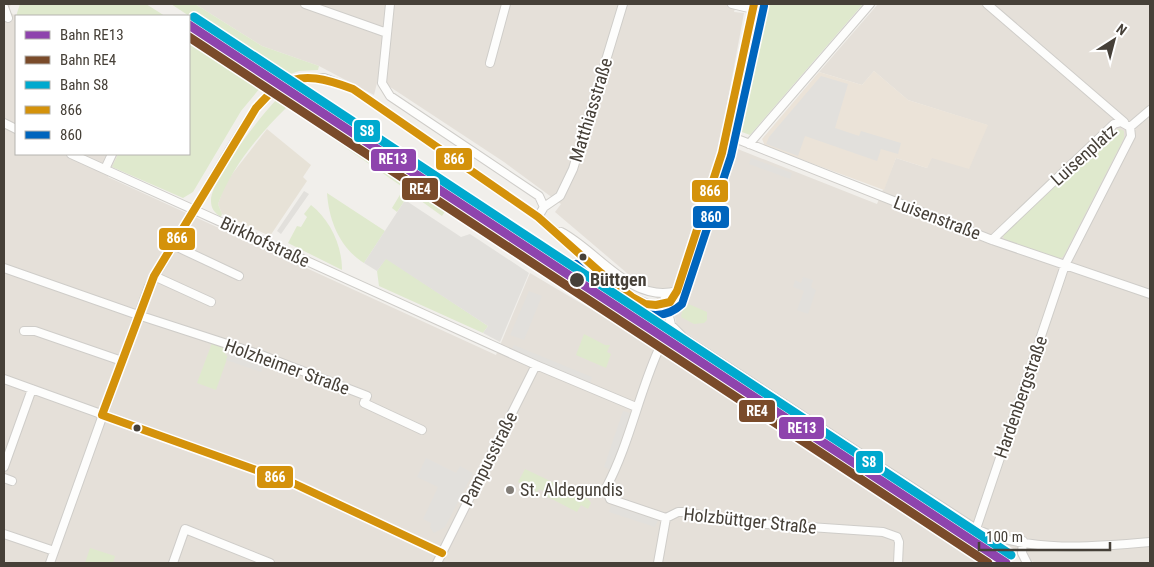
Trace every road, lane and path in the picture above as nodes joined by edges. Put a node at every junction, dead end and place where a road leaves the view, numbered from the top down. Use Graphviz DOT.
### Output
graph roads {
  1 [pos="305,4"];
  2 [pos="390,4"];
  3 [pos="506,4"];
  4 [pos="623,4"];
  5 [pos="732,4"];
  6 [pos="870,4"];
  7 [pos="987,4"];
  8 [pos="754,6"];
  9 [pos="4,7"];
  10 [pos="8,18"];
  11 [pos="15,22"];
  12 [pos="4,26"];
  13 [pos="387,33"];
  14 [pos="490,63"];
  15 [pos="1150,110"];
  16 [pos="1130,127"];
  17 [pos="727,135"];
  18 [pos="749,144"];
  19 [pos="73,155"];
  20 [pos="112,155"];
  21 [pos="105,169"];
  22 [pos="544,207"];
  23 [pos="193,209"];
  24 [pos="538,217"];
  25 [pos="552,227"];
  26 [pos="992,240"];
  27 [pos="173,246"];
  28 [pos="1064,265"];
  29 [pos="4,268"];
  30 [pos="154,276"];
  31 [pos="239,276"];
  32 [pos="677,291"];
  33 [pos="664,294"];
  34 [pos="1150,294"];
  35 [pos="210,302"];
  36 [pos="666,304"];
  37 [pos="138,315"];
  38 [pos="24,332"];
  39 [pos="658,351"];
  40 [pos="122,361"];
  41 [pos="536,365"];
  42 [pos="4,379"];
  43 [pos="32,389"];
  44 [pos="636,407"];
  45 [pos="102,414"];
  46 [pos="422,430"];
  47 [pos="4,467"];
  48 [pos="4,478"];
  49 [pos="12,481"];
  50 [pos="666,518"];
  51 [pos="976,529"];
  52 [pos="4,534"];
  53 [pos="1023,541"];
  54 [pos="1150,542"];
  55 [pos="54,551"];
  56 [pos="442,553"];
  57 [pos="50,563"];
  58 [pos="173,563"];
  59 [pos="270,563"];
  60 [pos="437,563"];
  61 [pos="658,563"];
  62 [pos="898,563"];
  63 [pos="1027,563"];
  1 -- 13 [label="street"];
  2 -- 13 [label="street"];
  3 -- 14 [label="street"];
  4 -- 22 [label="street, Matthiasstraße"];
  5 -- 8 [label="street"];
  6 -- 18 [label="street"];
  7 -- 16 [label="street"];
  8 -- 17 [label="street"];
  9 -- 10 [label="street"];
  10 -- 11 [label="street"];
  10 -- 12 [label="street"];
  13 -- 22 [label="street"];
  15 -- 16 [label="street"];
  16 -- 26 [label="street, Luisenplatz"];
  16 -- 28 [label="street, Luisenplatz"];
  17 -- 18 [label="street, Luisenstraße"];
  17 -- 32 [label="street"];
  18 -- 26 [label="street, Luisenstraße"];
  19 -- 21 [label="street, Birkhofstraße"];
  20 -- 21 [label="street"];
  21 -- 23 [label="street, Birkhofstraße"];
  22 -- 24 [label="street, Matthiasstraße"];
  23 -- 24 [label="street"];
  23 -- 27 [label="street"];
  23 -- 41 [label="street, Birkhofstraße"];
  24 -- 25 [label="street"];
  25 -- 33 [label="street"];
  25 -- 36 [label="street"];
  26 -- 28 [label="street, Luisenstraße"];
  27 -- 30 [label="street"];
  27 -- 31 [label="street"];
  28 -- 34 [label="street, Luisenstraße"];
  28 -- 51 [label="street, Hardenbergstraße"];
  29 -- 37 [label="street"];
  30 -- 35 [label="street"];
  30 -- 37 [label="street"];
  32 -- 33 [label="street"];
  32 -- 36 [label="street"];
  33 -- 36 [label="street"];
  36 -- 51 [label="street"];
  37 -- 40 [label="street"];
  37 -- 46 [label="street, Holzheimer Straße"];
  38 -- 40 [label="street"];
  39 -- 44 [label="street"];
  40 -- 45 [label="street"];
  41 -- 44 [label="street, Birkhofstraße"];
  41 -- 56 [label="street, Pampusstraße"];
  42 -- 43 [label="street"];
  43 -- 45 [label="street"];
  43 -- 47 [label="street"];
  44 -- 50 [label="street, Holzbüttger Straße"];
  45 -- 55 [label="street"];
  45 -- 56 [label="street"];
  48 -- 49 [label="street"];
  50 -- 61 [label="street"];
  50 -- 62 [label="street, Holzbüttger Straße"];
  51 -- 53 [label="street"];
  52 -- 55 [label="street"];
  53 -- 54 [label="street"];
  53 -- 63 [label="street"];
  55 -- 57 [label="street"];
  56 -- 60 [label="street, Pampusstraße"];
  58 -- 59 [label="street"];
}
